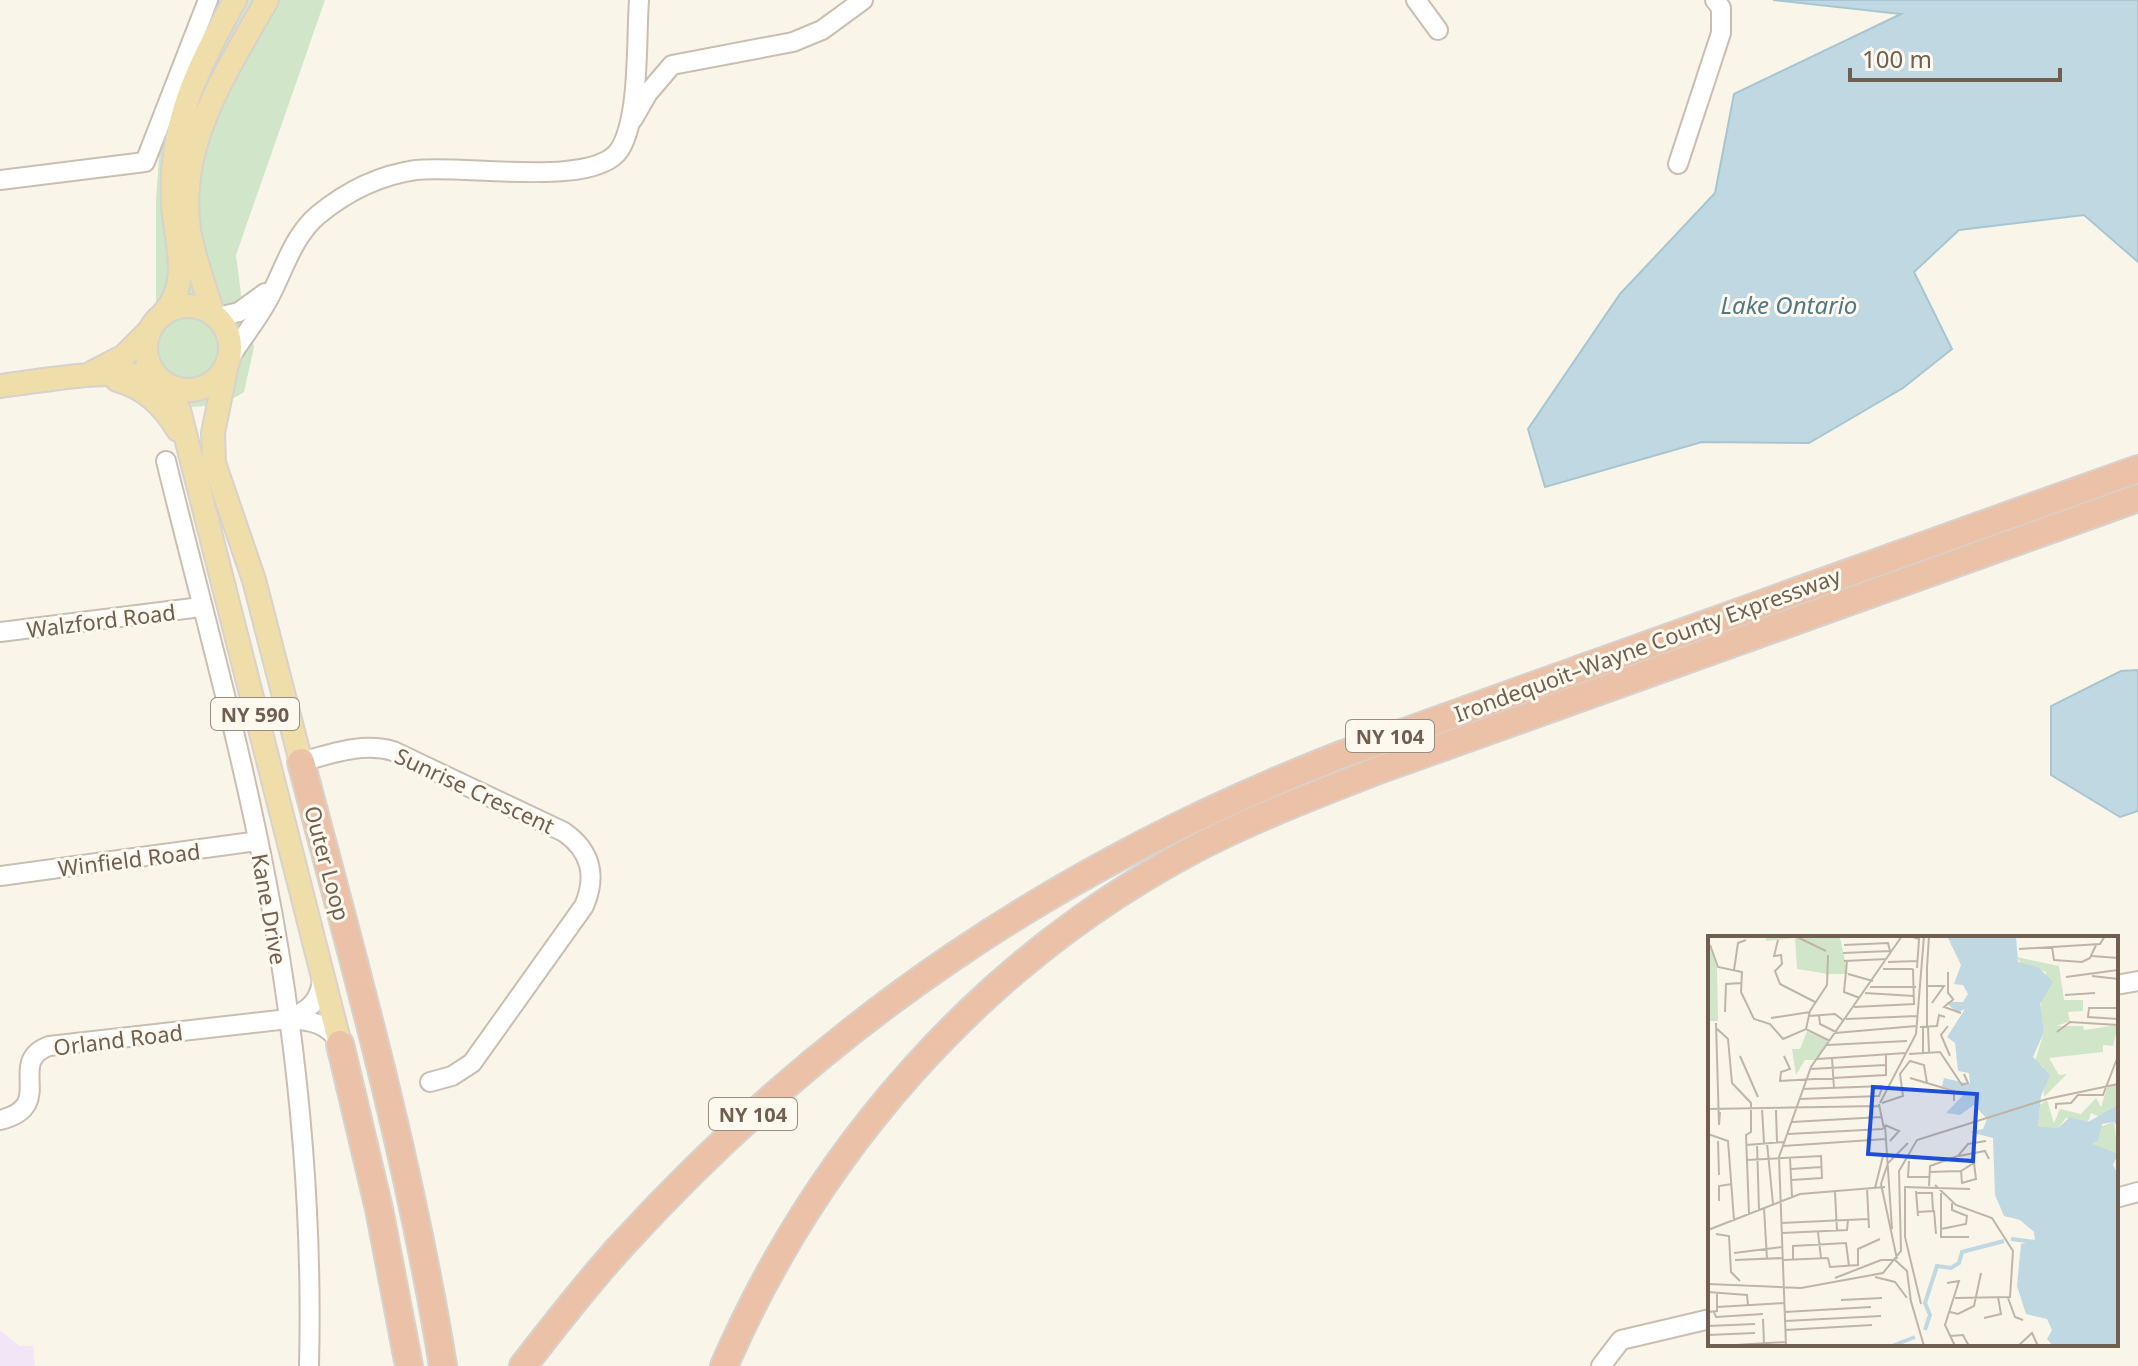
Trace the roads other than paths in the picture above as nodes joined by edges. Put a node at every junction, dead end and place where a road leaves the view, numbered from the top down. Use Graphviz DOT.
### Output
graph roads {
  1 [pos="208,0"];
  2 [pos="235,0"];
  3 [pos="267,0"];
  4 [pos="639,0"];
  5 [pos="863,0"];
  6 [pos="1416,0"];
  7 [pos="1715,0"];
  8 [pos="1438,30"];
  9 [pos="631,122"];
  10 [pos="1678,164"];
  11 [pos="0,180"];
  12 [pos="280,276"];
  13 [pos="215,316"];
  14 [pos="156,323"];
  15 [pos="228,362"];
  16 [pos="82,377"];
  17 [pos="163,382"];
  18 [pos="0,386"];
  19 [pos="190,457"];
  20 [pos="166,461"];
  21 [pos="2137,470"];
  22 [pos="2138,498"];
  23 [pos="201,607"];
  24 [pos="0,632"];
  25 [pos="301,762"];
  26 [pos="258,841"];
  27 [pos="0,876"];
  28 [pos="322,975"];
  29 [pos="2138,981"];
  30 [pos="2118,985"];
  31 [pos="288,1019"];
  32 [pos="340,1044"];
  33 [pos="430,1082"];
  34 [pos="0,1120"];
  35 [pos="2138,1192"];
  36 [pos="2118,1197"];
  37 [pos="1708,1319"];
  38 [pos="530,1356"];
  39 [pos="309,1366"];
  40 [pos="409,1366"];
  41 [pos="443,1366"];
  42 [pos="724,1366"];
  43 [pos="1601,1366"];
  1 -- 11 [label="street"];
  2 -- 14 [label="main road"];
  3 -- 13 [label="main road"];
  4 -- 9 [label="street"];
  5 -- 9 [label="street"];
  6 -- 8 [label="street"];
  7 -- 10 [label="street"];
  9 -- 12 [label="street"];
  12 -- 13 [label="street"];
  12 -- 15 [label="street"];
  13 -- 14 [label="main road"];
  13 -- 15 [label="main road"];
  14 -- 16 [label="main road"];
  14 -- 17 [label="main road"];
  15 -- 17 [label="main road"];
  15 -- 25 [label="main road, Outer Loop / NY 590"];
  16 -- 17 [label="main road"];
  16 -- 18 [label="main road"];
  16 -- 19 [label="main road"];
  17 -- 19 [label="main road, Outer Loop / NY 590"];
  19 -- 28 [label="main road, Outer Loop / NY 590"];
  20 -- 23 [label="street, Kane Drive"];
  21 -- 38 [label="highway, Irondequoit–Wayne County Expressway / NY 104"];
  22 -- 42 [label="highway, Irondequoit–Wayne County Expressway / NY 104"];
  23 -- 24 [label="street, Walzford Road"];
  23 -- 26 [label="street, Kane Drive"];
  25 -- 33 [label="street, Sunrise Crescent"];
  25 -- 41 [label="highway, Outer Loop / NY 590"];
  26 -- 27 [label="street, Winfield Road"];
  26 -- 31 [label="street, Kane Drive"];
  28 -- 31 [label="street"];
  28 -- 32 [label="main road, Outer Loop / NY 590"];
  29 -- 30 [label="street"];
  31 -- 32 [label="street, Orland Road"];
  31 -- 34 [label="street, Orland Road"];
  31 -- 39 [label="street, Kane Drive"];
  32 -- 40 [label="highway, Outer Loop / NY 590"];
  35 -- 36 [label="street"];
  37 -- 43 [label="street"];
}
